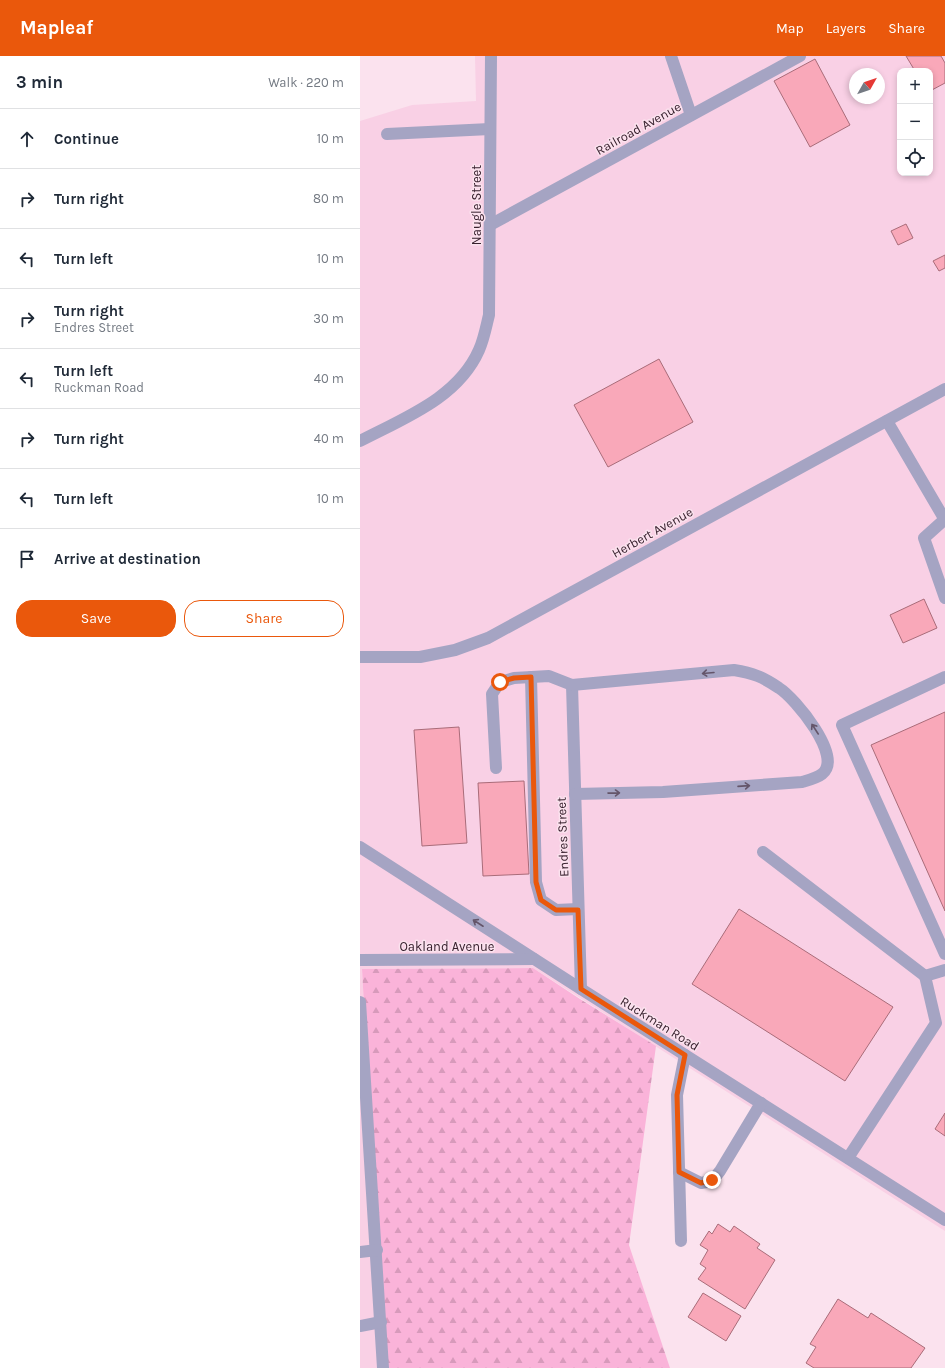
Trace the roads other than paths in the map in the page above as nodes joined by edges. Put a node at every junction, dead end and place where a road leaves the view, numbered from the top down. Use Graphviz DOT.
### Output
graph roads {
  1 [pos="490,56"];
  2 [pos="671,56"];
  3 [pos="800,56"];
  4 [pos="691,115"];
  5 [pos="490,130"];
  6 [pos="388,134"];
  7 [pos="490,225"];
  8 [pos="945,389"];
  9 [pos="887,420"];
  10 [pos="360,441"];
  11 [pos="945,520"];
  12 [pos="945,598"];
  13 [pos="360,657"];
  14 [pos="531,677"];
  15 [pos="945,677"];
  16 [pos="572,685"];
  17 [pos="496,768"];
  18 [pos="575,794"];
  19 [pos="360,847"];
  20 [pos="763,852"];
  21 [pos="578,910"];
  22 [pos="945,954"];
  23 [pos="534,959"];
  24 [pos="360,960"];
  25 [pos="945,970"];
  26 [pos="926,976"];
  27 [pos="581,989"];
  28 [pos="360,1002"];
  29 [pos="685,1055"];
  30 [pos="761,1103"];
  31 [pos="364,1110"];
  32 [pos="848,1158"];
  33 [pos="679,1172"];
  34 [pos="945,1220"];
  35 [pos="681,1241"];
  36 [pos="377,1250"];
  37 [pos="360,1252"];
  38 [pos="381,1322"];
  39 [pos="360,1326"];
  40 [pos="384,1368"];
  1 -- 5 [label="street, Naugle Street"];
  2 -- 4 [label="street"];
  3 -- 4 [label="street, Railroad Avenue"];
  4 -- 7 [label="street, Railroad Avenue"];
  5 -- 6 [label="street"];
  5 -- 7 [label="street, Naugle Street"];
  7 -- 10 [label="street, Naugle Street"];
  8 -- 9 [label="street, Herbert Avenue"];
  9 -- 11 [label="street"];
  9 -- 13 [label="street, Herbert Avenue"];
  11 -- 12 [label="street"];
  14 -- 16 [label="street"];
  14 -- 17 [label="street"];
  14 -- 21 [label="street"];
  15 -- 22 [label="street"];
  16 -- 18 [label="street, Endres Street"];
  18 -- 16 [label="street, one-way"];
  18 -- 21 [label="street, Endres Street"];
  23 -- 19 [label="street, Ruckman Road, one-way"];
  20 -- 26 [label="street"];
  21 -- 27 [label="street, Endres Street"];
  23 -- 24 [label="street, Oakland Avenue"];
  23 -- 27 [label="street, Ruckman Road"];
  25 -- 26 [label="street"];
  26 -- 32 [label="street"];
  27 -- 29 [label="street, Ruckman Road"];
  28 -- 31 [label="street"];
  29 -- 30 [label="street, Ruckman Road"];
  29 -- 33 [label="street"];
  30 -- 32 [label="street, Ruckman Road"];
  30 -- 33 [label="street"];
  31 -- 36 [label="street"];
  32 -- 34 [label="street, Ruckman Road"];
  33 -- 35 [label="street"];
  36 -- 37 [label="street"];
  36 -- 38 [label="street"];
  38 -- 39 [label="street"];
  38 -- 40 [label="street"];
}
